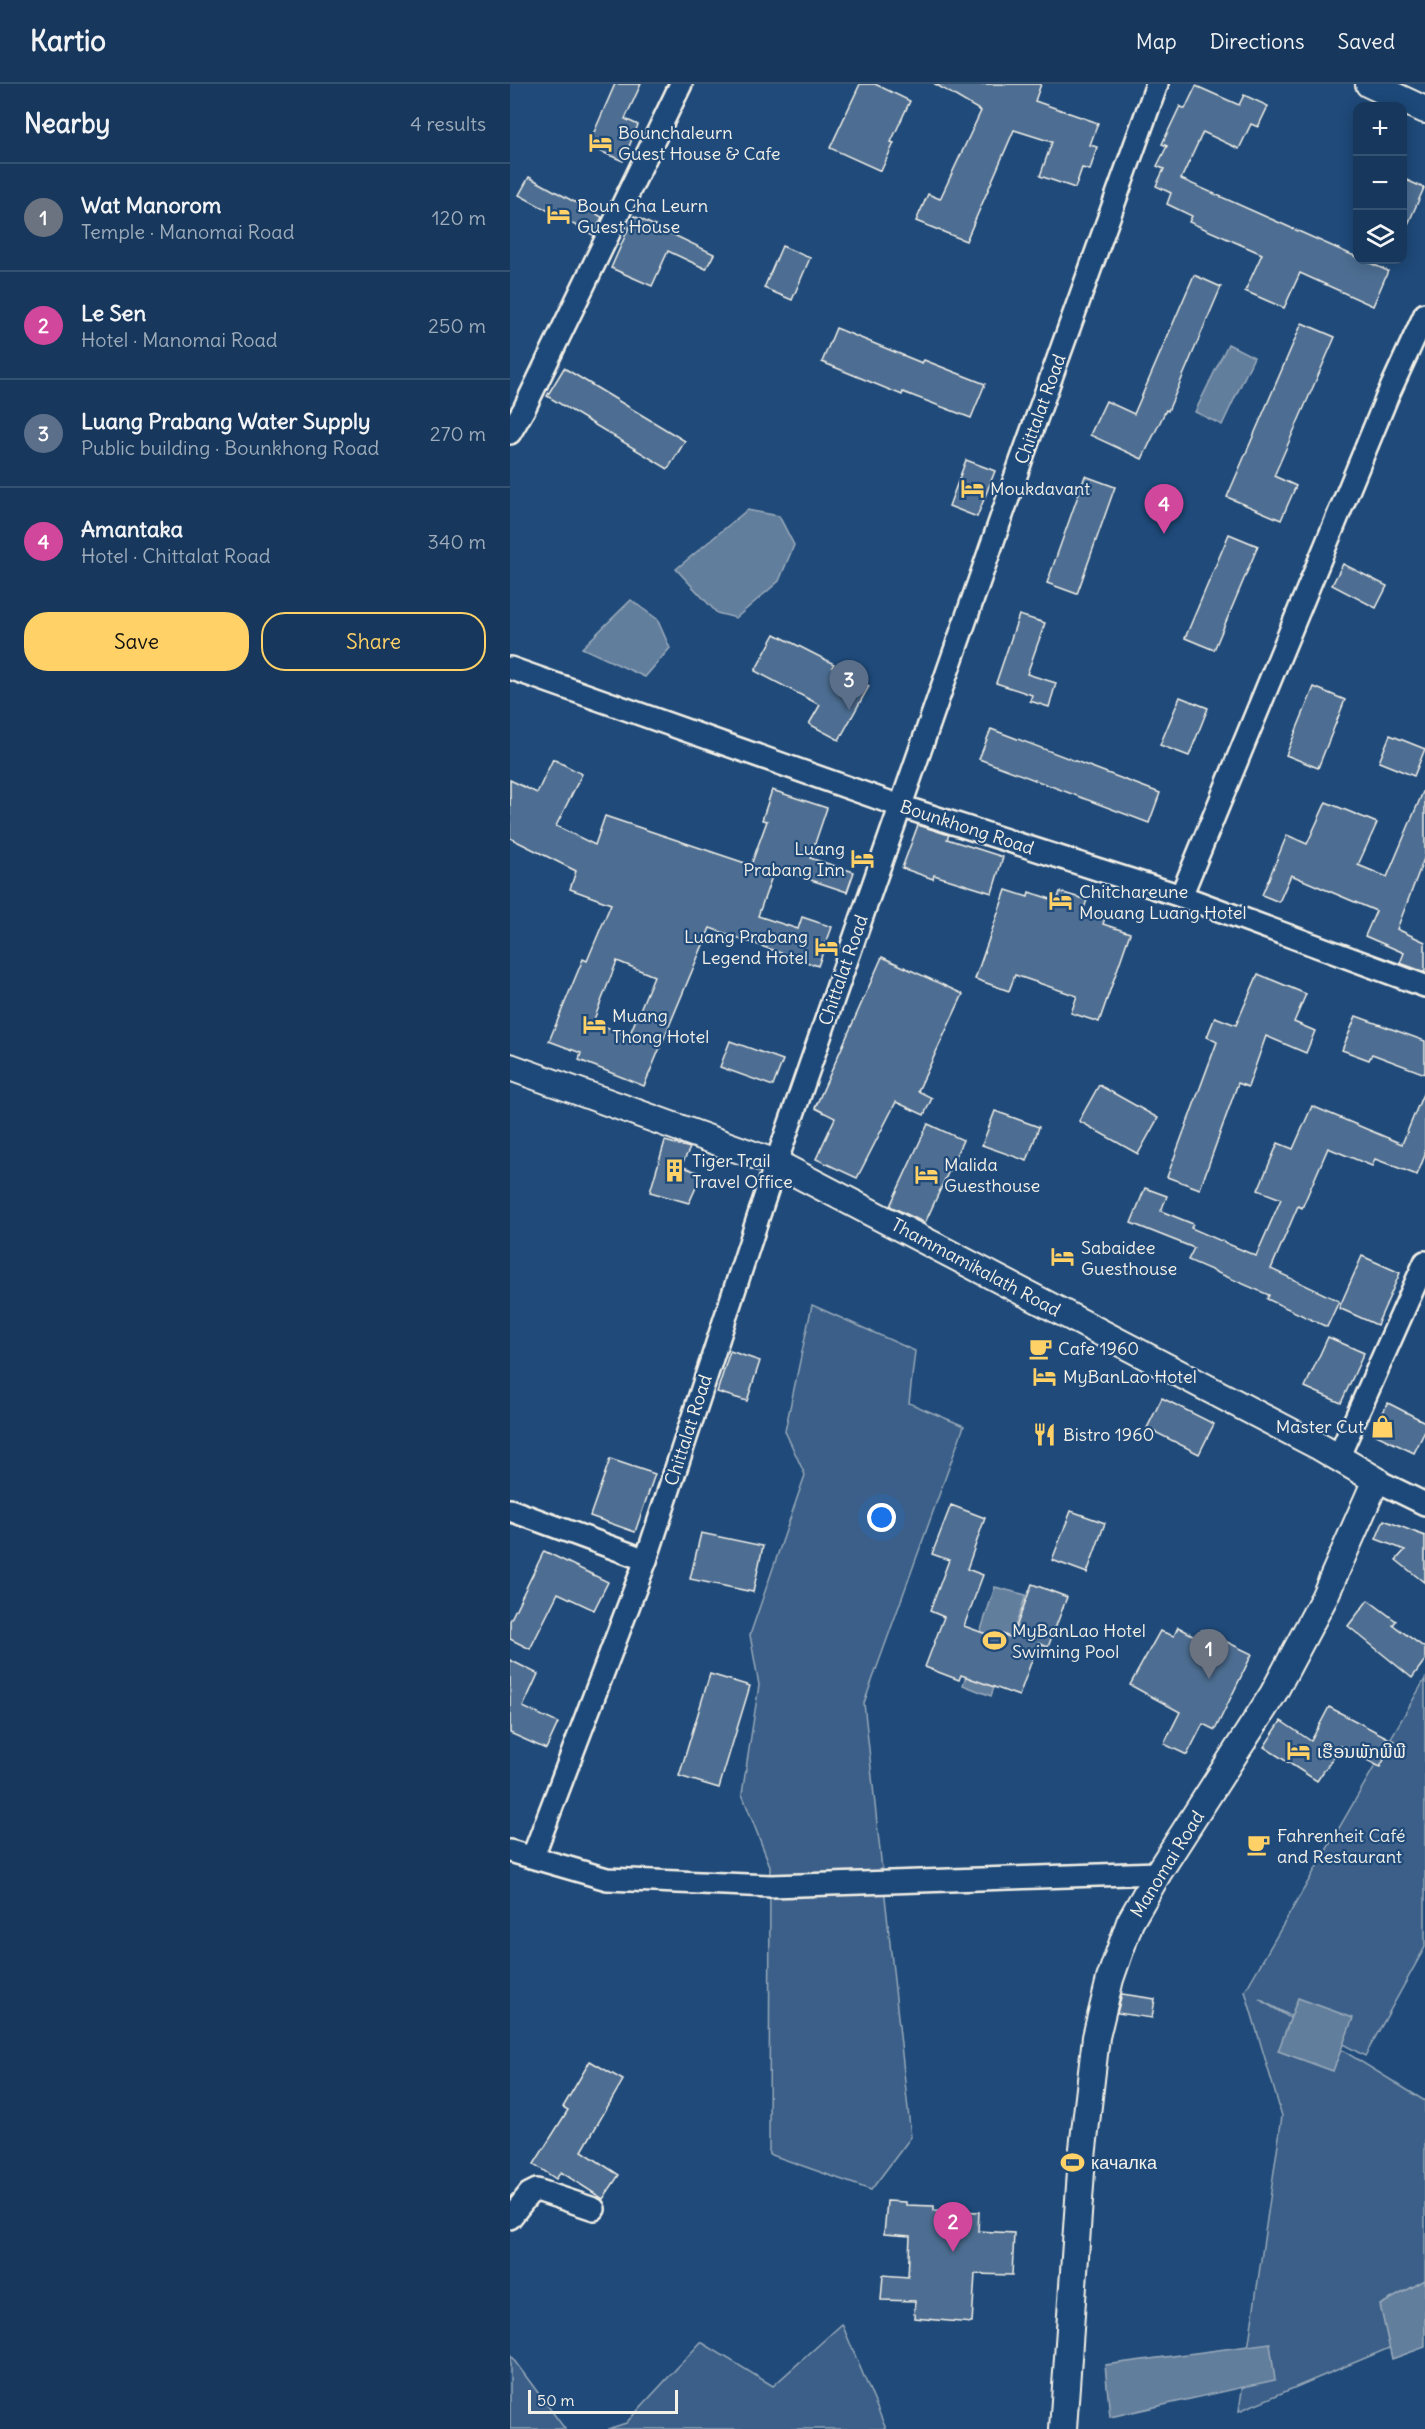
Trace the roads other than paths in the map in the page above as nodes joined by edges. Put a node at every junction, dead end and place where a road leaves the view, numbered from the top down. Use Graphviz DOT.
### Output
graph roads {
  1 [pos="681,84"];
  2 [pos="1156,84"];
  3 [pos="1369,84"];
  4 [pos="1425,110"];
  5 [pos="1425,314"];
  6 [pos="510,433"];
  7 [pos="510,668"];
  8 [pos="900,806"];
  9 [pos="1181,896"];
  10 [pos="1425,986"];
  11 [pos="510,1068"];
  12 [pos="776,1163"];
  13 [pos="1425,1262"];
  14 [pos="1338,1458"];
  15 [pos="1376,1480"];
  16 [pos="1425,1504"];
  17 [pos="510,1510"];
  18 [pos="646,1560"];
  19 [pos="510,1851"];
  20 [pos="533,1856"];
  21 [pos="1158,1873"];
  22 [pos="594,2209"];
  23 [pos="510,2218"];
  24 [pos="1063,2429"];
  1 -- 6 [label="street"];
  2 -- 8 [label="street, Chittalat Road"];
  3 -- 4 [label="street"];
  5 -- 9 [label="street"];
  7 -- 8 [label="street, Bounkhong Road"];
  8 -- 9 [label="street, Bounkhong Road"];
  8 -- 12 [label="street, Chittalat Road"];
  9 -- 10 [label="street, Bounkhong Road"];
  11 -- 12 [label="street, Thammamikalath Road"];
  12 -- 14 [label="street, Thammamikalath Road"];
  12 -- 18 [label="street, Chittalat Road"];
  13 -- 14 [label="street"];
  14 -- 15 [label="street, Thammamikalath Road"];
  15 -- 16 [label="street, Thammamikalath Road"];
  15 -- 21 [label="street, Manomai Road"];
  17 -- 18 [label="street"];
  18 -- 20 [label="street, Chittalat Road"];
  19 -- 20 [label="street"];
  20 -- 21 [label="street"];
  21 -- 24 [label="street, Manomai Road"];
  22 -- 23 [label="street"];
}
